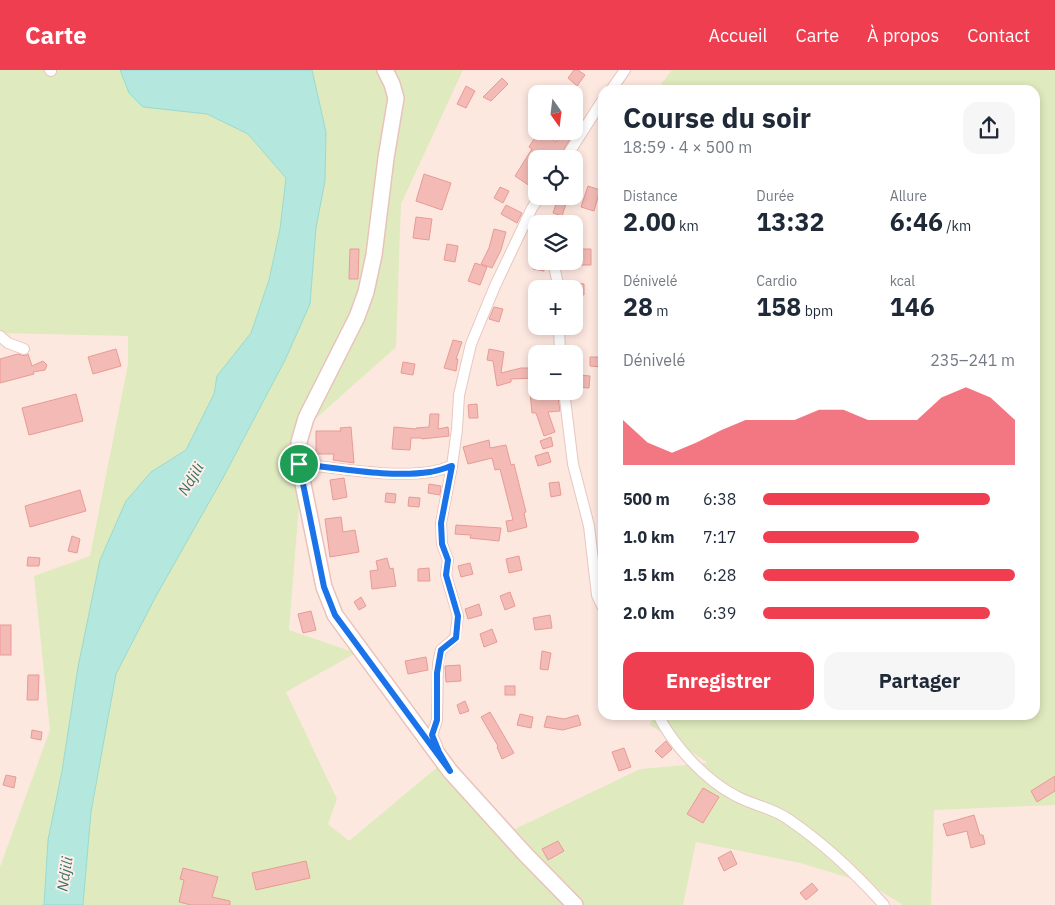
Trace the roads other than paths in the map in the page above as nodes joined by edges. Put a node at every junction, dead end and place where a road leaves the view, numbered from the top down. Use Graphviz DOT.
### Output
graph roads {
  1 [pos="386,70"];
  2 [pos="625,70"];
  3 [pos="614,85"];
  4 [pos="598,107"];
  5 [pos="570,150"];
  6 [pos="535,205"];
  7 [pos="526,220"];
  8 [pos="0,336"];
  9 [pos="24,348"];
  10 [pos="565,400"];
  11 [pos="299,464"];
  12 [pos="452,466"];
  13 [pos="598,597"];
  14 [pos="661,720"];
  15 [pos="450,771"];
  16 [pos="575,905"];
  17 [pos="884,905"];
  1 -- 11 [label="street"];
  2 -- 3 [label="street"];
  4 -- 5 [label="street"];
  6 -- 7 [label="street"];
  7 -- 12 [label="street"];
  8 -- 9 [label="street"];
  10 -- 13 [label="street"];
  11 -- 12 [label="street"];
  11 -- 15 [label="street"];
  12 -- 15 [label="street"];
  14 -- 17 [label="street"];
  15 -- 16 [label="street"];
}
